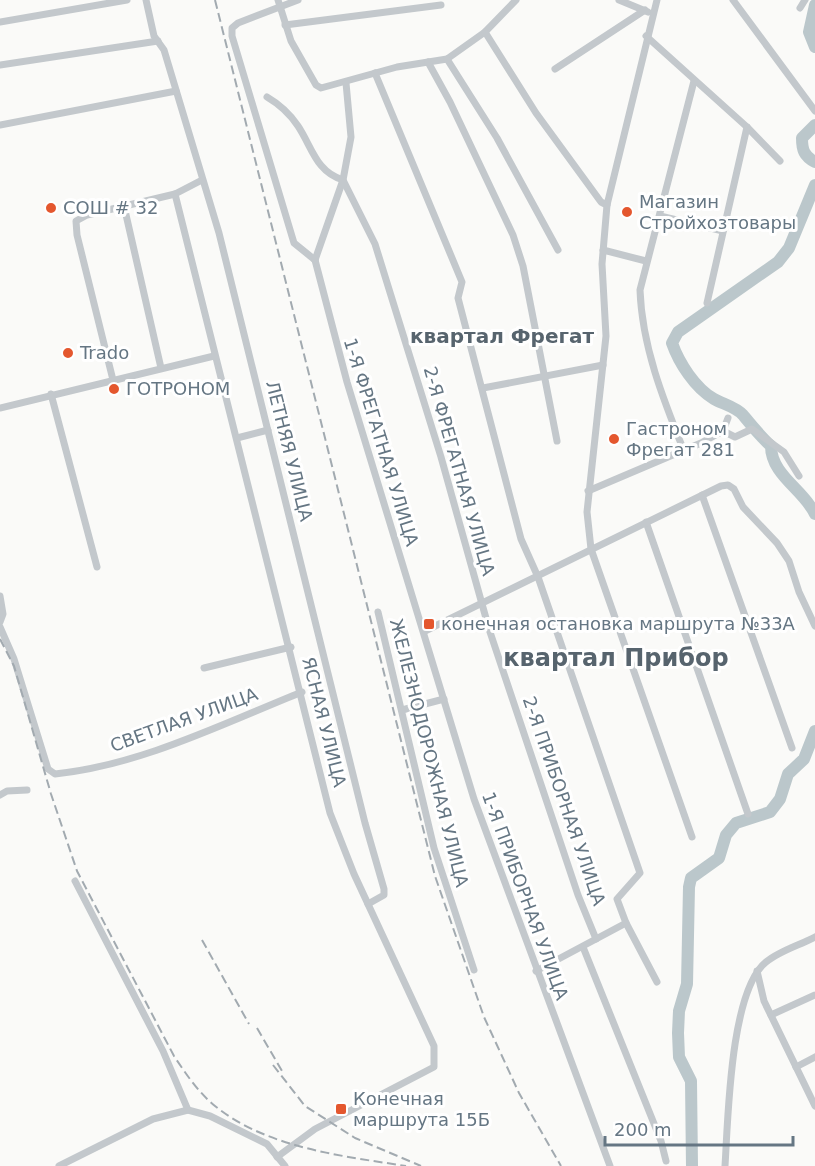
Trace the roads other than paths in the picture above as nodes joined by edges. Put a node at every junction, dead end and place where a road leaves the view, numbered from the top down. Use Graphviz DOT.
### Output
graph roads {
  1 [pos="127,0"];
  2 [pos="146,0"];
  3 [pos="298,0"];
  4 [pos="516,0"];
  5 [pos="619,0"];
  6 [pos="657,0"];
  7 [pos="733,0"];
  8 [pos="805,0"];
  9 [pos="279,4"];
  10 [pos="441,5"];
  11 [pos="800,8"];
  12 [pos="645,10"];
  13 [pos="653,14"];
  14 [pos="0,22"];
  15 [pos="285,25"];
  16 [pos="485,32"];
  17 [pos="646,36"];
  18 [pos="158,41"];
  19 [pos="447,58"];
  20 [pos="428,62"];
  21 [pos="0,65"];
  22 [pos="555,69"];
  23 [pos="375,73"];
  24 [pos="694,81"];
  25 [pos="346,83"];
  26 [pos="176,91"];
  27 [pos="267,96"];
  28 [pos="815,111"];
  29 [pos="0,125"];
  30 [pos="747,127"];
  31 [pos="780,161"];
  32 [pos="202,180"];
  33 [pos="343,180"];
  34 [pos="175,194"];
  35 [pos="607,205"];
  36 [pos="124,206"];
  37 [pos="660,216"];
  38 [pos="723,231"];
  39 [pos="558,250"];
  40 [pos="603,250"];
  41 [pos="315,260"];
  42 [pos="646,261"];
  43 [pos="706,303"];
  44 [pos="213,356"];
  45 [pos="603,365"];
  46 [pos="161,368"];
  47 [pos="544,376"];
  48 [pos="112,380"];
  49 [pos="483,388"];
  50 [pos="51,394"];
  51 [pos="0,408"];
  52 [pos="728,418"];
  53 [pos="268,430"];
  54 [pos="723,431"];
  55 [pos="237,438"];
  56 [pos="557,441"];
  57 [pos="684,451"];
  58 [pos="799,476"];
  59 [pos="588,491"];
  60 [pos="702,495"];
  61 [pos="646,522"];
  62 [pos="591,549"];
  63 [pos="97,567"];
  64 [pos="538,577"];
  65 [pos="0,596"];
  66 [pos="482,604"];
  67 [pos="378,612"];
  68 [pos="0,622"];
  69 [pos="815,626"];
  70 [pos="0,627"];
  71 [pos="424,631"];
  72 [pos="291,647"];
  73 [pos="204,668"];
  74 [pos="302,692"];
  75 [pos="444,699"];
  76 [pos="402,710"];
  77 [pos="792,748"];
  78 [pos="27,790"];
  79 [pos="0,795"];
  80 [pos="748,814"];
  81 [pos="692,837"];
  82 [pos="75,881"];
  83 [pos="368,904"];
  84 [pos="626,923"];
  85 [pos="815,937"];
  86 [pos="596,939"];
  87 [pos="583,948"];
  88 [pos="474,970"];
  89 [pos="536,971"];
  90 [pos="758,971"];
  91 [pos="657,982"];
  92 [pos="815,994"];
  93 [pos="771,1015"];
  94 [pos="815,1058"];
  95 [pos="796,1067"];
  96 [pos="815,1106"];
  97 [pos="188,1110"];
  98 [pos="277,1157"];
  99 [pos="666,1161"];
  100 [pos="59,1166"];
  101 [pos="285,1166"];
  102 [pos="610,1166"];
  103 [pos="725,1166"];
  1 -- 14 [label="street"];
  2 -- 18 [label="street, ЛЕТНЯЯ УЛИЦА"];
  3 -- 9 [label="street"];
  4 -- 16 [label="street"];
  5 -- 12 [label="street"];
  6 -- 13 [label="street"];
  7 -- 28 [label="street"];
  8 -- 11 [label="street"];
  9 -- 15 [label="street"];
  9 -- 41 [label="street"];
  10 -- 15 [label="street"];
  12 -- 13 [label="street"];
  12 -- 22 [label="street"];
  13 -- 17 [label="street"];
  15 -- 25 [label="street"];
  16 -- 19 [label="street"];
  16 -- 35 [label="street"];
  17 -- 24 [label="street"];
  17 -- 35 [label="street"];
  18 -- 21 [label="street"];
  18 -- 26 [label="street, ЛЕТНЯЯ УЛИЦА"];
  19 -- 20 [label="street"];
  19 -- 39 [label="street"];
  20 -- 23 [label="street"];
  20 -- 47 [label="street"];
  23 -- 25 [label="street"];
  23 -- 49 [label="street"];
  24 -- 30 [label="street"];
  24 -- 37 [label="street"];
  25 -- 33 [label="street"];
  26 -- 29 [label="street"];
  26 -- 32 [label="street, ЛЕТНЯЯ УЛИЦА"];
  27 -- 33 [label="street"];
  30 -- 31 [label="street"];
  30 -- 38 [label="street"];
  32 -- 34 [label="street"];
  32 -- 53 [label="street, ЛЕТНЯЯ УЛИЦА"];
  33 -- 41 [label="street"];
  33 -- 66 [label="street, 2-Я ФРЕГАТНАЯ УЛИЦА"];
  34 -- 36 [label="street"];
  34 -- 44 [label="street, ЯСНАЯ УЛИЦА"];
  35 -- 40 [label="street"];
  36 -- 46 [label="street"];
  36 -- 48 [label="street"];
  37 -- 38 [label="street"];
  37 -- 42 [label="street"];
  38 -- 43 [label="street"];
  40 -- 42 [label="street"];
  40 -- 45 [label="street"];
  41 -- 71 [label="street, 1-Я ФРЕГАТНАЯ УЛИЦА"];
  42 -- 57 [label="street"];
  44 -- 46 [label="street"];
  44 -- 55 [label="street, ЯСНАЯ УЛИЦА"];
  45 -- 47 [label="street"];
  45 -- 59 [label="street"];
  46 -- 48 [label="street"];
  47 -- 49 [label="street"];
  47 -- 56 [label="street"];
  48 -- 50 [label="street"];
  49 -- 64 [label="street"];
  50 -- 51 [label="street"];
  50 -- 63 [label="street"];
  52 -- 54 [label="street"];
  53 -- 55 [label="street"];
  53 -- 83 [label="street, ЛЕТНЯЯ УЛИЦА"];
  54 -- 57 [label="street"];
  54 -- 58 [label="street"];
  55 -- 72 [label="street, ЯСНАЯ УЛИЦА"];
  57 -- 59 [label="street"];
  59 -- 62 [label="street"];
  60 -- 61 [label="street"];
  60 -- 69 [label="street"];
  60 -- 77 [label="street"];
  61 -- 62 [label="street"];
  61 -- 80 [label="street"];
  62 -- 64 [label="street"];
  62 -- 81 [label="street"];
  64 -- 66 [label="street"];
  64 -- 84 [label="street"];
  65 -- 68 [label="street"];
  66 -- 71 [label="street"];
  66 -- 86 [label="street, 2-Я ПРИБОРНАЯ УЛИЦА"];
  67 -- 76 [label="street, ЖЕЛЕЗНОДОРОЖНАЯ УЛИЦА"];
  70 -- 74 [label="street, СВЕТЛАЯ УЛИЦА"];
  71 -- 75 [label="street, 1-Я ПРИБОРНАЯ УЛИЦА"];
  72 -- 73 [label="street"];
  72 -- 74 [label="street, ЯСНАЯ УЛИЦА"];
  74 -- 83 [label="street, ЯСНАЯ УЛИЦА"];
  75 -- 76 [label="street"];
  75 -- 89 [label="street, 1-Я ПРИБОРНАЯ УЛИЦА"];
  76 -- 88 [label="street, ЖЕЛЕЗНОДОРОЖНАЯ УЛИЦА"];
  78 -- 79 [label="street"];
  82 -- 97 [label="street"];
  83 -- 98 [label="street, ЯСНАЯ УЛИЦА"];
  84 -- 86 [label="street"];
  84 -- 91 [label="street"];
  85 -- 90 [label="street"];
  86 -- 87 [label="street"];
  87 -- 89 [label="street"];
  87 -- 99 [label="street"];
  89 -- 102 [label="street, 1-Я ПРИБОРНАЯ УЛИЦА"];
  90 -- 93 [label="street"];
  90 -- 103 [label="street"];
  92 -- 93 [label="street"];
  93 -- 95 [label="street"];
  94 -- 95 [label="street"];
  95 -- 96 [label="street"];
  97 -- 98 [label="street"];
  97 -- 100 [label="street"];
  98 -- 101 [label="street"];
}
